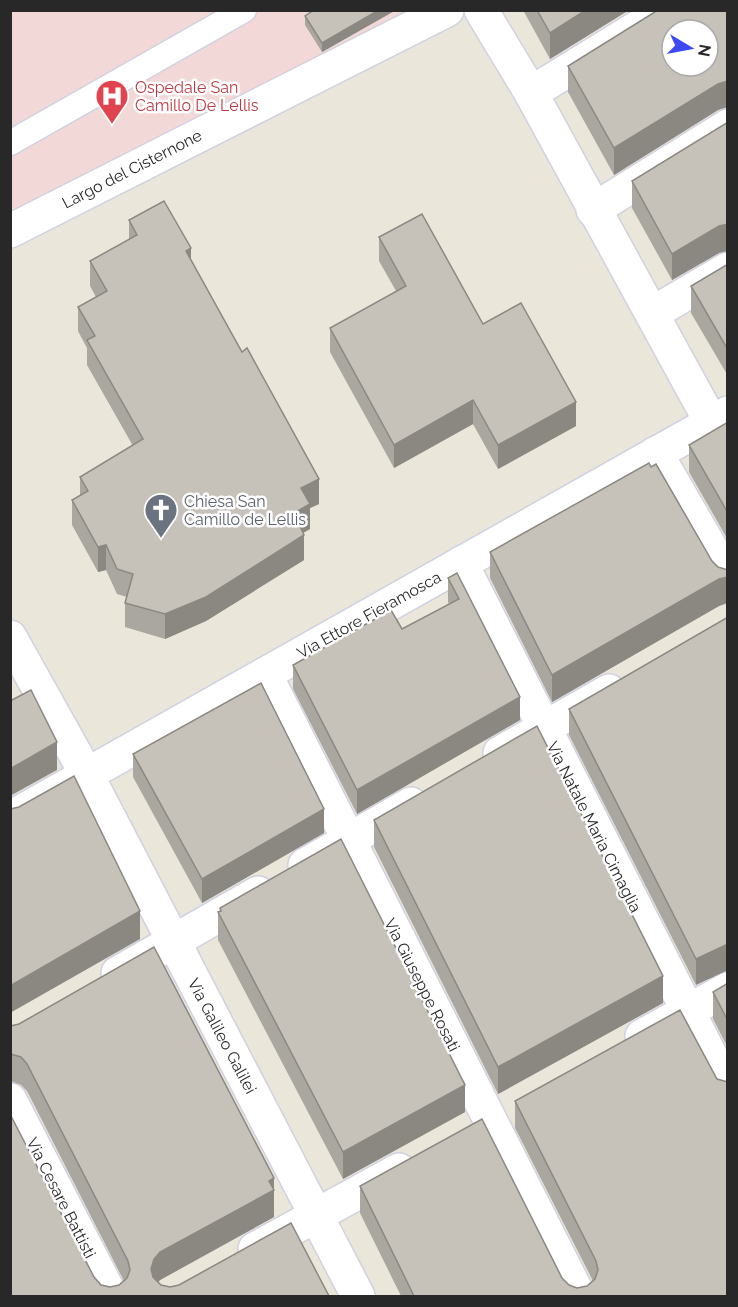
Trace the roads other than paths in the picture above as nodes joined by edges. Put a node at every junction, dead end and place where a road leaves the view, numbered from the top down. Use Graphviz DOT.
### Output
graph roads {
  1 [pos="244,10"];
  2 [pos="447,10"];
  3 [pos="481,10"];
  4 [pos="666,10"];
  5 [pos="531,93"];
  6 [pos="728,126"];
  7 [pos="10,143"];
  8 [pos="593,210"];
  9 [pos="10,231"];
  10 [pos="728,269"];
  11 [pos="653,313"];
  12 [pos="719,417"];
  13 [pos="656,453"];
  14 [pos="460,563"];
  15 [pos="728,578"];
  16 [pos="10,637"];
  17 [pos="265,674"];
  18 [pos="636,675"];
  19 [pos="544,728"];
  20 [pos="472,769"];
  21 [pos="87,775"];
  22 [pos="441,787"];
  23 [pos="10,818"];
  24 [pos="349,840"];
  25 [pos="172,942"];
  26 [pos="91,989"];
  27 [pos="728,989"];
  28 [pos="688,1011"];
  29 [pos="615,1051"];
  30 [pos="728,1090"];
  31 [pos="10,1100"];
  32 [pos="521,1102"];
  33 [pos="490,1120"];
  34 [pos="460,1137"];
  35 [pos="429,1153"];
  36 [pos="316,1215"];
  37 [pos="233,1262"];
  38 [pos="111,1296"];
  39 [pos="358,1296"];
  40 [pos="579,1296"];
  1 -- 7 [label="lane"];
  2 -- 9 [label="street, Largo del Cisternone"];
  3 -- 5 [label="street"];
  4 -- 5 [label="street"];
  5 -- 8 [label="street"];
  6 -- 8 [label="street"];
  8 -- 11 [label="street"];
  10 -- 11 [label="street"];
  11 -- 12 [label="street"];
  12 -- 13 [label="street, Via Ettore Fieramosca"];
  13 -- 14 [label="street, Via Ettore Fieramosca"];
  13 -- 15 [label="street"];
  14 -- 17 [label="street, Via Ettore Fieramosca"];
  14 -- 19 [label="street, Via Natale Maria Cimaglia"];
  16 -- 21 [label="street"];
  17 -- 21 [label="street, Via Ettore Fieramosca"];
  17 -- 24 [label="street, Via Giuseppe Rosati"];
  18 -- 19 [label="street"];
  19 -- 20 [label="street"];
  19 -- 28 [label="street, Via Natale Maria Cimaglia"];
  21 -- 23 [label="street, Via Ettore Fieramosca"];
  21 -- 25 [label="street, Via Galileo Galilei"];
  22 -- 24 [label="street"];
  24 -- 25 [label="street"];
  24 -- 33 [label="street, Via Giuseppe Rosati"];
  25 -- 26 [label="street"];
  25 -- 36 [label="street, Via Galileo Galilei"];
  27 -- 28 [label="street"];
  28 -- 29 [label="street"];
  28 -- 30 [label="street, Via Natale Maria Cimaglia"];
  31 -- 38 [label="street, Via Cesare Battisti"];
  32 -- 33 [label="street"];
  33 -- 34 [label="street"];
  33 -- 40 [label="street, Via Giuseppe Rosati"];
  35 -- 36 [label="street"];
  36 -- 37 [label="street"];
  36 -- 39 [label="street, Via Galileo Galilei"];
}
